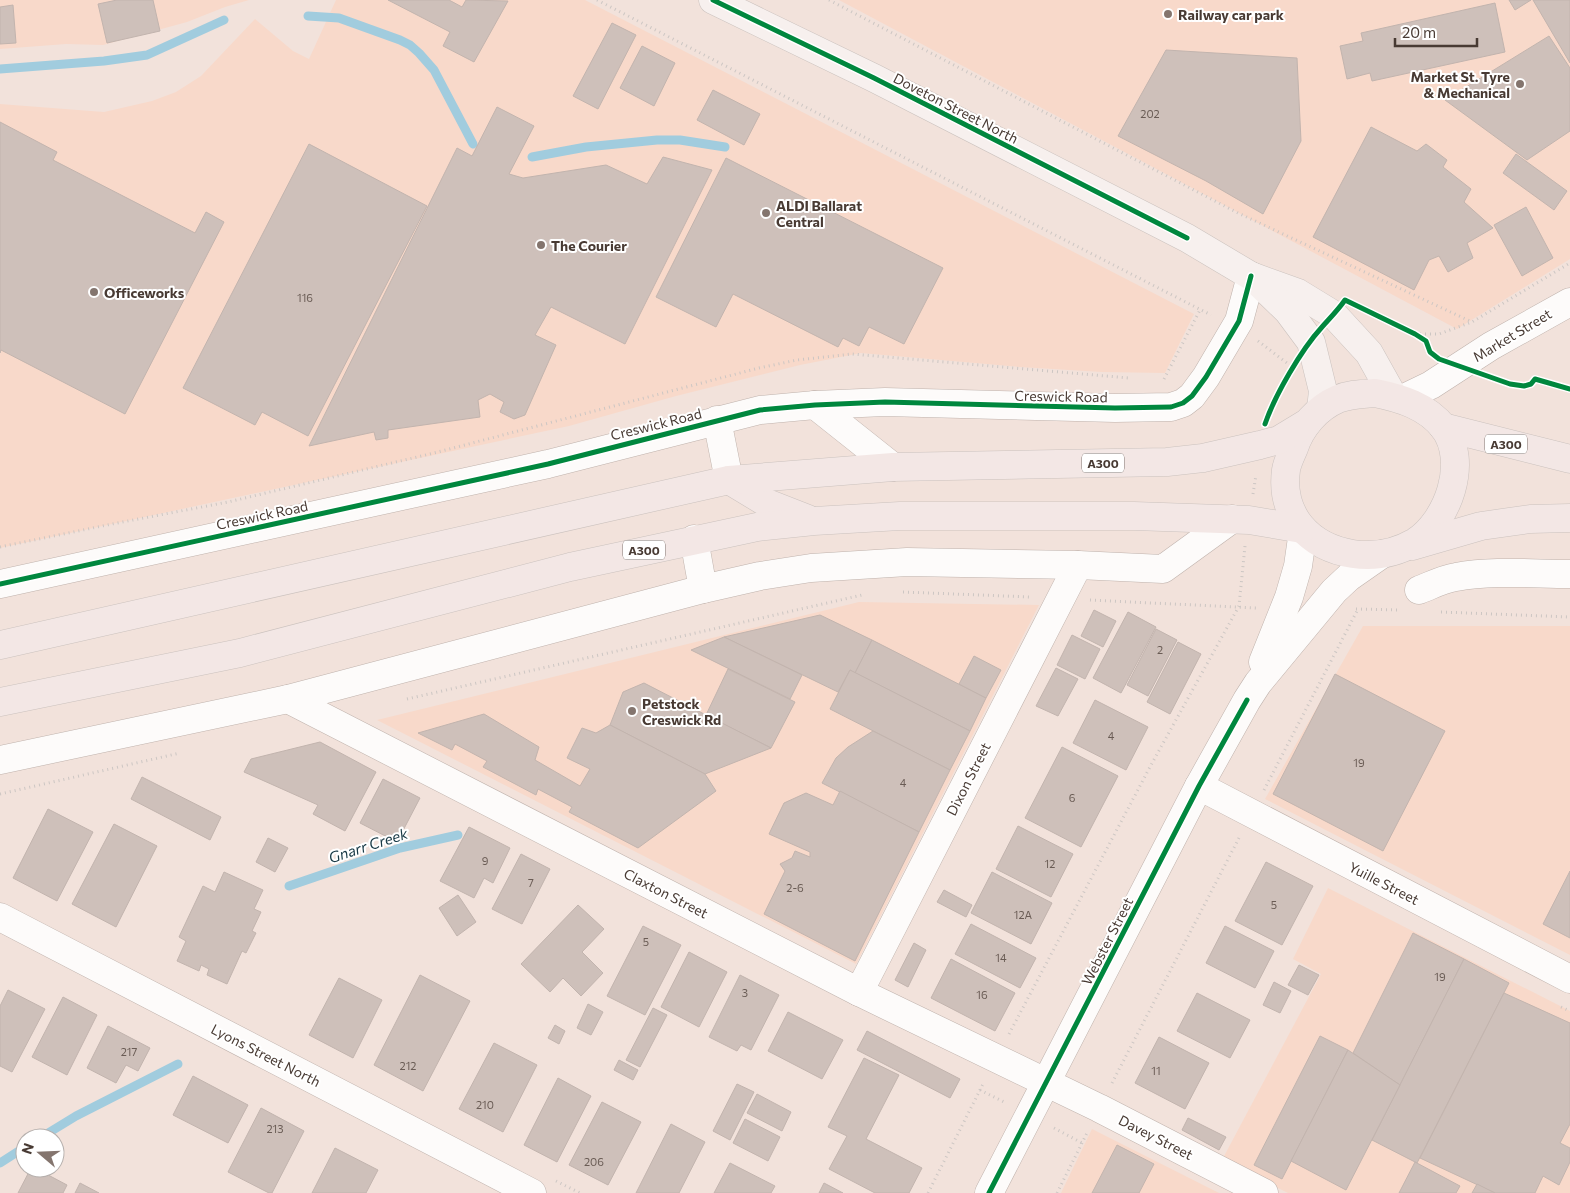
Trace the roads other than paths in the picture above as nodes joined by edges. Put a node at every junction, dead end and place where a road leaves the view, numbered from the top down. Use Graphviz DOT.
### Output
graph roads {
  1 [pos="713,0"];
  2 [pos="1252,276"];
  3 [pos="1570,302"];
  4 [pos="1398,398"];
  5 [pos="815,405"];
  6 [pos="1314,416"];
  7 [pos="717,420"];
  8 [pos="1443,427"];
  9 [pos="1570,459"];
  10 [pos="892,468"];
  11 [pos="728,480"];
  12 [pos="1570,518"];
  13 [pos="814,521"];
  14 [pos="1239,528"];
  15 [pos="1303,530"];
  16 [pos="694,539"];
  17 [pos="1391,552"];
  18 [pos="1078,565"];
  19 [pos="1570,574"];
  20 [pos="0,584"];
  21 [pos="703,589"];
  22 [pos="1413,600"];
  23 [pos="0,645"];
  24 [pos="288,699"];
  25 [pos="1247,700"];
  26 [pos="0,702"];
  27 [pos="0,760"];
  28 [pos="1199,786"];
  29 [pos="0,917"];
  30 [pos="1570,979"];
  31 [pos="859,992"];
  32 [pos="1047,1082"];
  33 [pos="532,1193"];
  34 [pos="990,1193"];
  35 [pos="1264,1193"];
  1 -- 2 [label="main road, Doveton Street North"];
  2 -- 4 [label="main road, Doveton Street North"];
  2 -- 5 [label="street, Creswick Road"];
  2 -- 6 [label="main road, Doveton Street North"];
  3 -- 4 [label="street, Market Street"];
  4 -- 6 [label="highway, A300"];
  4 -- 8 [label="highway, A300"];
  5 -- 7 [label="street, Creswick Road"];
  5 -- 10 [label="street"];
  6 -- 10 [label="highway, A300"];
  6 -- 15 [label="highway, A300"];
  7 -- 11 [label="street, Creswick Road"];
  7 -- 20 [label="street, Creswick Road"];
  8 -- 9 [label="highway, A300"];
  8 -- 17 [label="highway, A300"];
  10 -- 11 [label="highway, A300"];
  11 -- 13 [label="highway"];
  11 -- 23 [label="highway, A300"];
  12 -- 17 [label="highway, A300"];
  13 -- 14 [label="highway, A300"];
  13 -- 16 [label="highway, A300"];
  14 -- 15 [label="highway, A300"];
  14 -- 18 [label="street"];
  15 -- 17 [label="highway, A300"];
  15 -- 25 [label="street, Webster Street"];
  16 -- 21 [label="street"];
  16 -- 26 [label="highway, A300"];
  17 -- 25 [label="street, Webster Street"];
  18 -- 21 [label="street"];
  18 -- 31 [label="street, Dixon Street"];
  19 -- 22 [label="street"];
  21 -- 24 [label="street"];
  24 -- 27 [label="street"];
  24 -- 31 [label="street, Claxton Street"];
  25 -- 28 [label="street, Webster Street"];
  28 -- 30 [label="street, Yuille Street"];
  28 -- 32 [label="street, Webster Street"];
  29 -- 33 [label="street, Lyons Street North"];
  31 -- 32 [label="street, Claxton Street"];
  32 -- 34 [label="street, Webster Street"];
  32 -- 35 [label="street, Davey Street"];
}
